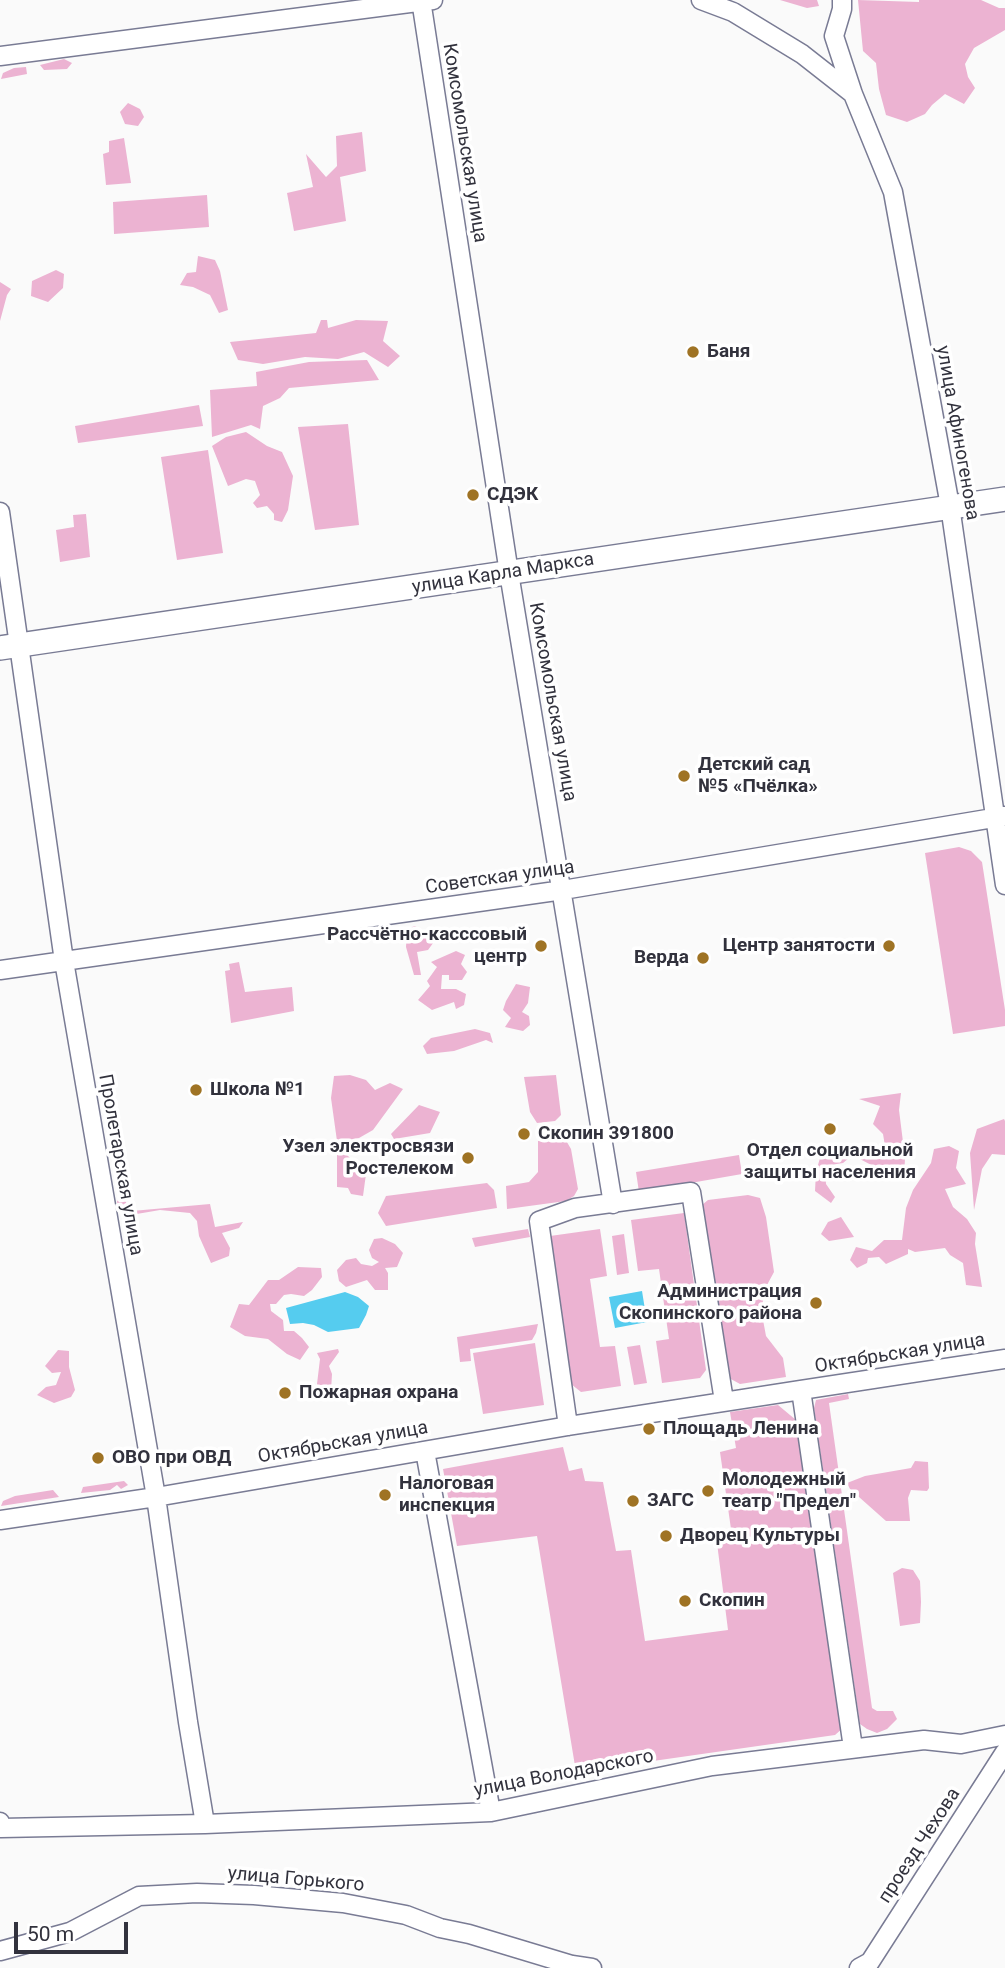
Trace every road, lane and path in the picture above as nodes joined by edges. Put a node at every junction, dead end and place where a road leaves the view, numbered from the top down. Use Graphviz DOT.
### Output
graph roads {
  1 [pos="701,0"];
  2 [pos="842,0"];
  3 [pos="425,1"];
  4 [pos="0,57"];
  5 [pos="853,94"];
  6 [pos="1005,499"];
  7 [pos="950,506"];
  8 [pos="0,512"];
  9 [pos="509,573"];
  10 [pos="9,647"];
  11 [pos="1001,817"];
  12 [pos="1005,885"];
  13 [pos="563,890"];
  14 [pos="64,961"];
  15 [pos="0,970"];
  16 [pos="613,1204"];
  17 [pos="1005,1359"];
  18 [pos="801,1390"];
  19 [pos="724,1401"];
  20 [pos="568,1426"];
  21 [pos="425,1451"];
  22 [pos="156,1497"];
  23 [pos="0,1520"];
  24 [pos="1005,1735"];
  25 [pos="853,1748"];
  26 [pos="1005,1752"];
  27 [pos="491,1812"];
  28 [pos="205,1824"];
  29 [pos="1,1825"];
  30 [pos="0,1951"];
  31 [pos="867,1966"];
  32 [pos="592,1968"];
  1 -- 5 [label="street"];
  2 -- 5 [label="street, улица Афиногенова"];
  3 -- 4 [label="street"];
  3 -- 9 [label="street, Комсомольская улица"];
  5 -- 7 [label="street, улица Афиногенова"];
  6 -- 7 [label="main road, улица Карла Маркса"];
  7 -- 9 [label="main road, улица Карла Маркса"];
  7 -- 11 [label="street, улица Афиногенова"];
  8 -- 10 [label="street, Пролетарская улица"];
  9 -- 10 [label="main road, улица Карла Маркса"];
  9 -- 13 [label="street, Комсомольская улица"];
  10 -- 14 [label="street, Пролетарская улица"];
  11 -- 12 [label="street, улица Афиногенова"];
  11 -- 13 [label="street, Советская улица"];
  13 -- 14 [label="street, Советская улица"];
  13 -- 16 [label="street, Комсомольская улица"];
  14 -- 15 [label="street, Советская улица"];
  14 -- 22 [label="street, Пролетарская улица"];
  16 -- 19 [label="street"];
  16 -- 20 [label="street"];
  17 -- 18 [label="street, Октябрьская улица"];
  18 -- 19 [label="street, Октябрьская улица"];
  18 -- 25 [label="street"];
  19 -- 20 [label="street, Октябрьская улица"];
  20 -- 21 [label="street, Октябрьская улица"];
  21 -- 22 [label="street, Октябрьская улица"];
  21 -- 27 [label="street"];
  22 -- 23 [label="street, Октябрьская улица"];
  22 -- 28 [label="street, Пролетарская улица"];
  24 -- 25 [label="street, улица Володарского"];
  25 -- 27 [label="street, улица Володарского"];
  26 -- 31 [label="street, проезд Чехова"];
  27 -- 28 [label="street, улица Володарского"];
  28 -- 29 [label="street, улица Володарского"];
  30 -- 32 [label="street, улица Горького"];
}
